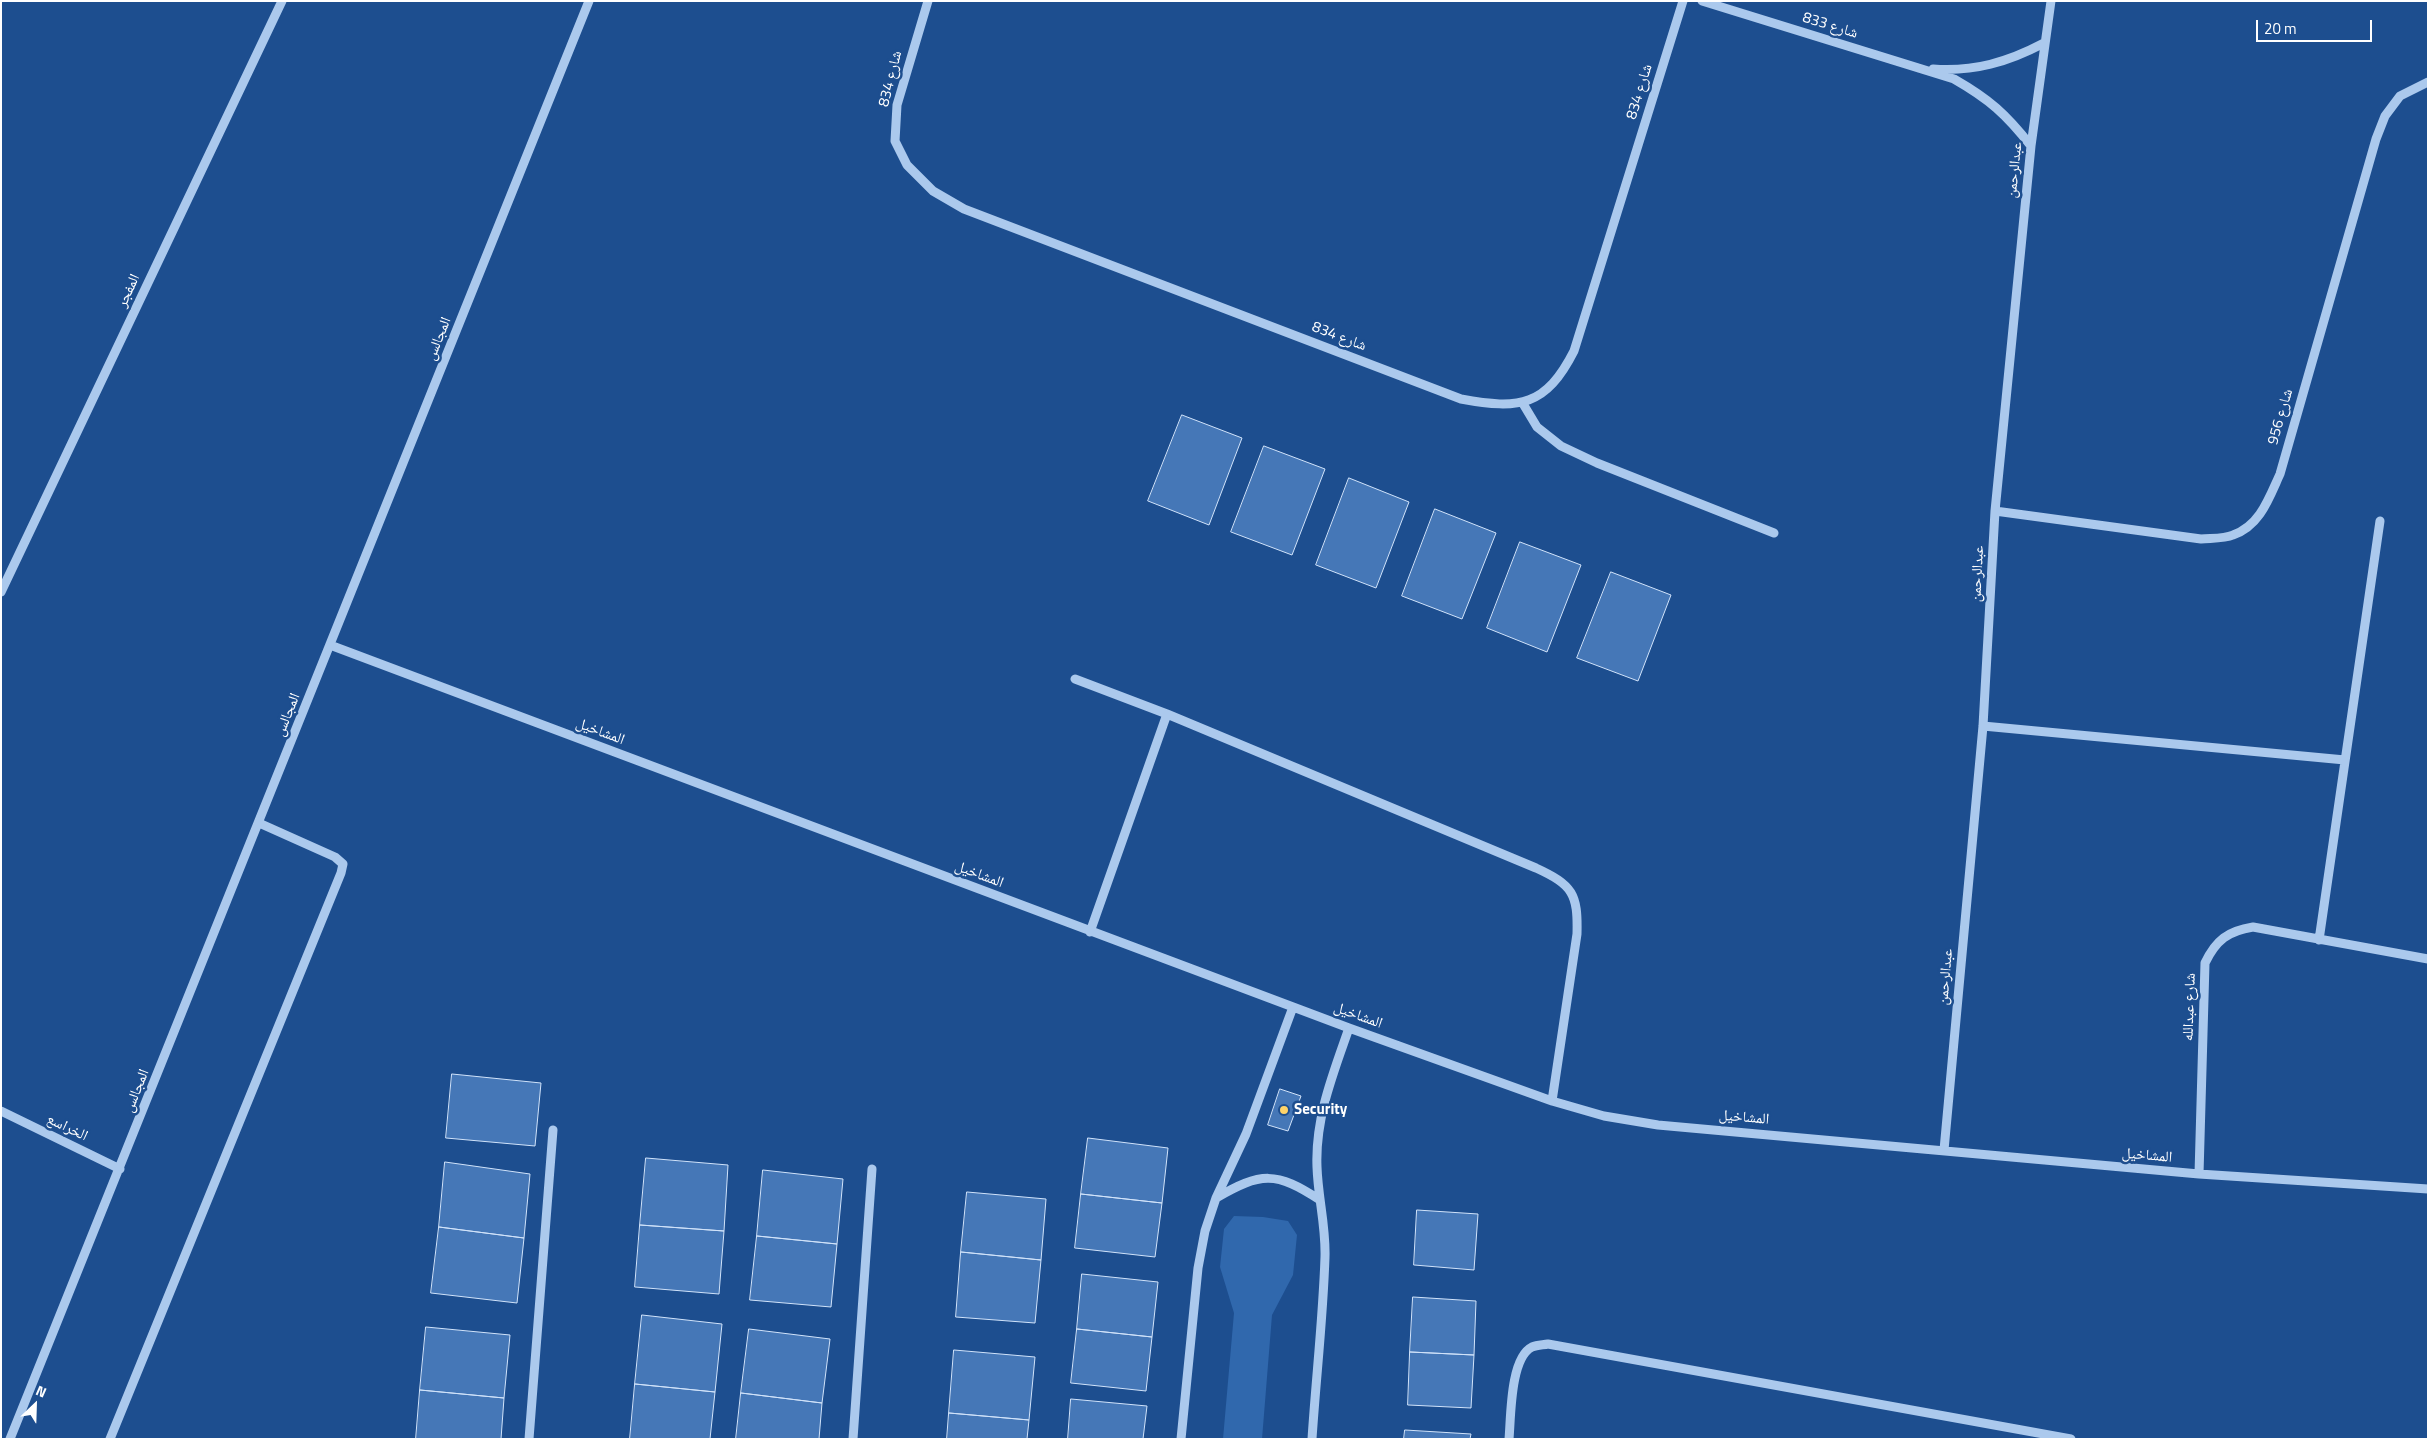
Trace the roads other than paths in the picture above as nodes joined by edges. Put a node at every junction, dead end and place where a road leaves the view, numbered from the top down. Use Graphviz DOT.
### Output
graph roads {
  1 [pos="282,1"];
  2 [pos="589,1"];
  3 [pos="928,1"];
  4 [pos="1683,1"];
  5 [pos="1702,1"];
  6 [pos="2051,1"];
  7 [pos="2044,44"];
  8 [pos="1920,68"];
  9 [pos="2428,82"];
  10 [pos="2031,146"];
  11 [pos="1522,402"];
  12 [pos="1995,511"];
  13 [pos="2380,521"];
  14 [pos="1774,533"];
  15 [pos="1,592"];
  16 [pos="330,645"];
  17 [pos="1076,679"];
  18 [pos="1167,714"];
  19 [pos="1984,726"];
  20 [pos="2345,760"];
  21 [pos="259,823"];
  22 [pos="1090,932"];
  23 [pos="2319,940"];
  24 [pos="2428,959"];
  25 [pos="1293,1007"];
  26 [pos="1349,1028"];
  27 [pos="1552,1101"];
  28 [pos="1,1111"];
  29 [pos="553,1130"];
  30 [pos="1944,1150"];
  31 [pos="120,1169"];
  32 [pos="872,1169"];
  33 [pos="2199,1174"];
  34 [pos="2428,1189"];
  35 [pos="1216,1198"];
  36 [pos="1320,1200"];
  37 [pos="10,1439"];
  38 [pos="110,1439"];
  39 [pos="529,1439"];
  40 [pos="853,1439"];
  41 [pos="1181,1439"];
  42 [pos="1312,1439"];
  43 [pos="1509,1439"];
  44 [pos="2071,1439"];
  1 -- 15 [label="street, المفجر"];
  2 -- 16 [label="street, المجالس"];
  3 -- 11 [label="street, شارع 834"];
  4 -- 11 [label="street, شارع 834"];
  5 -- 8 [label="street, شارع 833"];
  6 -- 7 [label="street, عبدالرحمن"];
  7 -- 8 [label="street, شارع 833"];
  7 -- 10 [label="street, عبدالرحمن"];
  8 -- 10 [label="street, شارع 833"];
  9 -- 12 [label="street, شارع 956"];
  10 -- 12 [label="street, عبدالرحمن"];
  11 -- 14 [label="street"];
  12 -- 19 [label="street, عبدالرحمن"];
  13 -- 20 [label="street"];
  16 -- 21 [label="street, المجالس"];
  16 -- 22 [label="street, المشاخيل"];
  17 -- 18 [label="street"];
  18 -- 22 [label="street"];
  18 -- 27 [label="street"];
  19 -- 20 [label="street"];
  19 -- 30 [label="street, عبدالرحمن"];
  20 -- 23 [label="street"];
  21 -- 31 [label="street, المجالس"];
  21 -- 38 [label="street"];
  22 -- 25 [label="street, المشاخيل"];
  23 -- 24 [label="street, شارع عبدالله"];
  23 -- 33 [label="street, شارع عبدالله"];
  25 -- 26 [label="street, المشاخيل"];
  25 -- 35 [label="street"];
  26 -- 27 [label="street, المشاخيل"];
  26 -- 36 [label="street"];
  27 -- 30 [label="street, المشاخيل"];
  28 -- 31 [label="street, الخراسع"];
  29 -- 39 [label="street"];
  30 -- 33 [label="street, المشاخيل"];
  31 -- 37 [label="street, المجالس"];
  32 -- 40 [label="street"];
  33 -- 34 [label="street, المشاخيل"];
  35 -- 36 [label="street"];
  35 -- 41 [label="street"];
  36 -- 42 [label="street"];
  43 -- 44 [label="street"];
}
